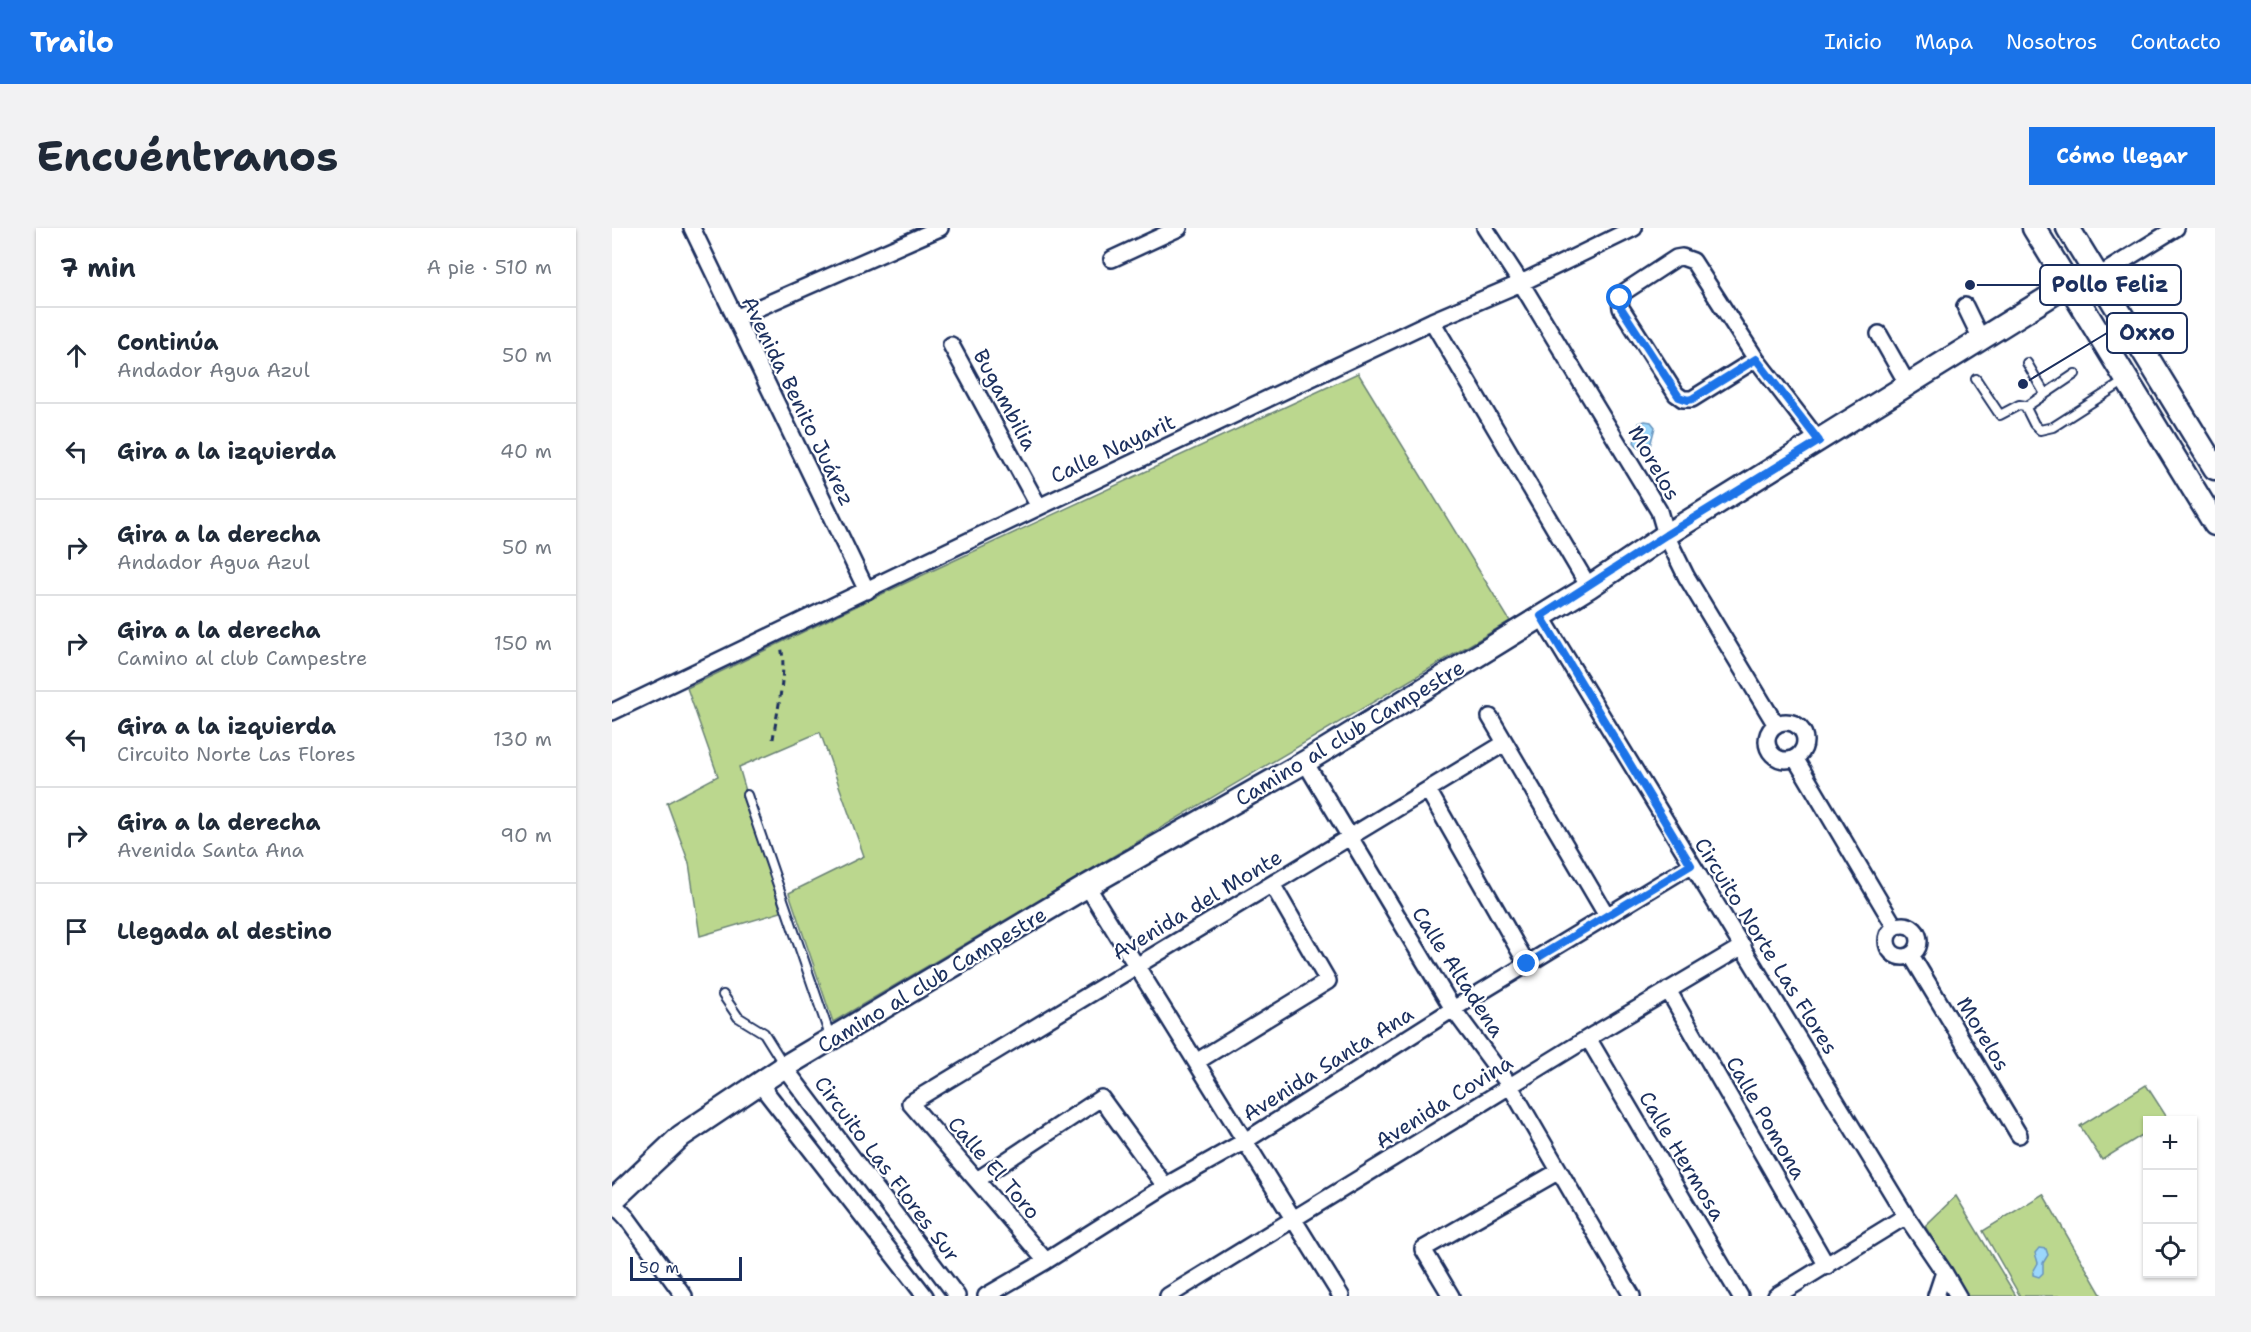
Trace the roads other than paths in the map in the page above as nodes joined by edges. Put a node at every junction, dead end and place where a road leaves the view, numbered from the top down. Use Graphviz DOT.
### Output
graph roads {
  1 [pos="692,228"];
  2 [pos="940,228"];
  3 [pos="1179,228"];
  4 [pos="1485,228"];
  5 [pos="1634,228"];
  6 [pos="2034,228"];
  7 [pos="2068,228"];
  8 [pos="2176,228"];
  9 [pos="1112,260"];
  10 [pos="2097,276"];
  11 [pos="1521,283"];
  12 [pos="2068,285"];
  13 [pos="1965,306"];
  14 [pos="735,318"];
  15 [pos="1432,321"];
  16 [pos="1879,334"];
  17 [pos="1981,339"];
  18 [pos="951,345"];
  19 [pos="1756,359"];
  20 [pos="2027,363"];
  21 [pos="2075,374"];
  22 [pos="1976,379"];
  23 [pos="2126,381"];
  24 [pos="1908,385"];
  25 [pos="2044,394"];
  26 [pos="2025,407"];
  27 [pos="1819,441"];
  28 [pos="2215,468"];
  29 [pos="1039,507"];
  30 [pos="2215,524"];
  31 [pos="1666,535"];
  32 [pos="1589,587"];
  33 [pos="867,591"];
  34 [pos="1541,616"];
  35 [pos="612,712"];
  36 [pos="1490,717"];
  37 [pos="1776,725"];
  38 [pos="1505,742"];
  39 [pos="1796,758"];
  40 [pos="1305,762"];
  41 [pos="1428,790"];
  42 [pos="747,795"];
  43 [pos="1350,837"];
  44 [pos="1691,865"];
  45 [pos="1272,884"];
  46 [pos="1088,886"];
  47 [pos="1607,916"];
  48 [pos="1743,946"];
  49 [pos="1527,964"];
  50 [pos="1137,966"];
  51 [pos="1668,990"];
  52 [pos="723,995"];
  53 [pos="1453,1009"];
  54 [pos="1588,1038"];
  55 [pos="831,1040"];
  56 [pos="1196,1062"];
  57 [pos="784,1067"];
  58 [pos="759,1083"];
  59 [pos="1510,1086"];
  60 [pos="910,1103"];
  61 [pos="2019,1135"];
  62 [pos="1245,1141"];
  63 [pos="1559,1171"];
  64 [pos="977,1180"];
  65 [pos="1165,1186"];
  66 [pos="612,1202"];
  67 [pos="1906,1216"];
  68 [pos="1295,1219"];
  69 [pos="1046,1261"];
  70 [pos="1827,1266"];
  71 [pos="1944,1272"];
  72 [pos="684,1296"];
  73 [pos="925,1296"];
  74 [pos="957,1296"];
  75 [pos="986,1296"];
  76 [pos="1168,1296"];
  77 [pos="1341,1296"];
  78 [pos="1451,1296"];
  79 [pos="1632,1296"];
  80 [pos="1740,1296"];
  81 [pos="1776,1296"];
  82 [pos="1936,1296"];
  83 [pos="1958,1296"];
  1 -- 14 [label="street, Avenida Benito Juárez"];
  2 -- 14 [label="street"];
  3 -- 9 [label="street"];
  4 -- 11 [label="street, Morelos"];
  5 -- 11 [label="street, Calle Nayarit"];
  6 -- 12 [label="main road"];
  7 -- 10 [label="main road"];
  8 -- 10 [label="street"];
  10 -- 12 [label="main road, Camino al club Campestre"];
  10 -- 28 [label="main road"];
  11 -- 15 [label="street, Calle Nayarit"];
  11 -- 31 [label="street, Morelos"];
  12 -- 17 [label="main road, Camino al club Campestre"];
  12 -- 23 [label="main road"];
  13 -- 17 [label="street"];
  14 -- 33 [label="street, Avenida Benito Juárez"];
  15 -- 29 [label="street, Calle Nayarit"];
  15 -- 32 [label="street"];
  16 -- 24 [label="street"];
  17 -- 24 [label="main road, Camino al club Campestre"];
  18 -- 29 [label="street, Bugambilia"];
  19 -- 19 [label="street"];
  19 -- 27 [label="street"];
  20 -- 25 [label="lane"];
  21 -- 25 [label="lane"];
  22 -- 26 [label="lane"];
  23 -- 26 [label="lane"];
  23 -- 30 [label="main road"];
  24 -- 27 [label="main road, Camino al club Campestre"];
  25 -- 26 [label="lane"];
  27 -- 31 [label="main road, Camino al club Campestre"];
  29 -- 33 [label="street, Calle Nayarit"];
  31 -- 32 [label="main road, Camino al club Campestre"];
  31 -- 37 [label="street, Morelos"];
  32 -- 34 [label="main road, Camino al club Campestre"];
  33 -- 35 [label="street, Calle Nayarit"];
  34 -- 40 [label="main road, Camino al club Campestre"];
  34 -- 44 [label="street, Circuito Norte Las Flores"];
  36 -- 38 [label="street"];
  37 -- 39 [label="street"];
  37 -- 39 [label="street"];
  38 -- 41 [label="street, Avenida del Monte"];
  38 -- 47 [label="street"];
  39 -- 61 [label="street, Morelos"];
  40 -- 43 [label="street, Calle Altadena"];
  40 -- 46 [label="main road, Camino al club Campestre"];
  41 -- 43 [label="street, Avenida del Monte"];
  41 -- 49 [label="street"];
  42 -- 55 [label="lane"];
  43 -- 45 [label="street, Avenida del Monte"];
  43 -- 53 [label="street, Calle Altadena"];
  44 -- 47 [label="street, Avenida Santa Ana"];
  44 -- 48 [label="street, Circuito Norte Las Flores"];
  45 -- 50 [label="street, Avenida del Monte"];
  45 -- 56 [label="street"];
  46 -- 50 [label="street"];
  46 -- 55 [label="main road, Camino al club Campestre"];
  47 -- 49 [label="street, Avenida Santa Ana"];
  48 -- 51 [label="street, Avenida Covina"];
  48 -- 67 [label="street, Circuito Norte Las Flores"];
  49 -- 53 [label="street, Avenida Santa Ana"];
  50 -- 56 [label="street"];
  50 -- 60 [label="street, Avenida del Monte"];
  51 -- 54 [label="street, Avenida Covina"];
  51 -- 70 [label="street, Calle Pomona"];
  52 -- 57 [label="lane"];
  53 -- 59 [label="street, Calle Altadena"];
  53 -- 62 [label="street, Avenida Santa Ana"];
  54 -- 59 [label="street, Avenida Covina"];
  54 -- 80 [label="street, Calle Hermosa"];
  55 -- 57 [label="main road, Camino al club Campestre"];
  56 -- 62 [label="street"];
  57 -- 58 [label="main road, Camino al club Campestre"];
  57 -- 74 [label="street, Circuito Las Flores Sur"];
  58 -- 66 [label="main road, Camino al club Campestre"];
  58 -- 73 [label="street"];
  59 -- 63 [label="street, Calle Altadena"];
  59 -- 68 [label="street, Avenida Covina"];
  60 -- 64 [label="street, Calle El Toro"];
  62 -- 65 [label="street, Avenida Santa Ana"];
  62 -- 68 [label="street"];
  63 -- 78 [label="street"];
  63 -- 79 [label="street, Calle Altadena"];
  64 -- 65 [label="street"];
  64 -- 69 [label="street, Calle El Toro"];
  65 -- 69 [label="street, Avenida Santa Ana"];
  66 -- 72 [label="street"];
  67 -- 70 [label="street"];
  67 -- 71 [label="street, Circuito Norte Las Flores"];
  68 -- 76 [label="street, Avenida Covina"];
  68 -- 77 [label="street"];
  69 -- 75 [label="street, Avenida Santa Ana"];
  70 -- 81 [label="street"];
  71 -- 82 [label="street"];
  71 -- 83 [label="street, Circuito Norte Las Flores"];
}
